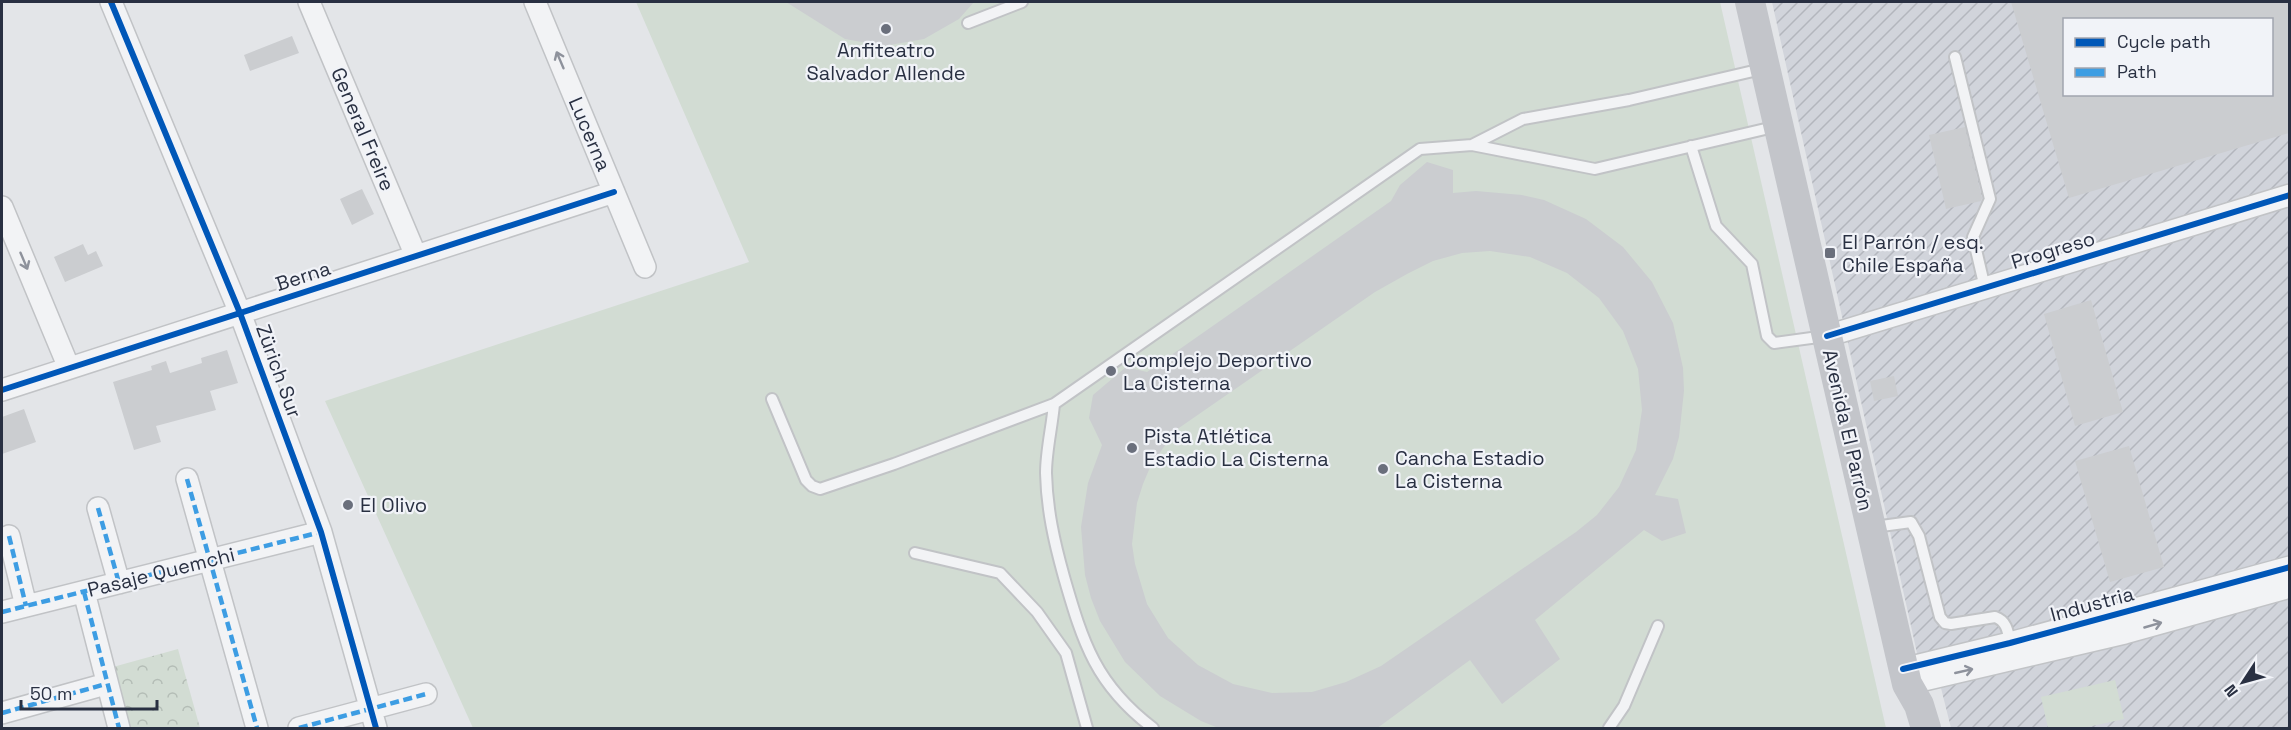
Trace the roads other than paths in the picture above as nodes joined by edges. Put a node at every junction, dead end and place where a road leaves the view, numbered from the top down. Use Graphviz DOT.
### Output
graph roads {
  1 [pos="111,2"];
  2 [pos="309,2"];
  3 [pos="535,2"];
  4 [pos="1022,2"];
  5 [pos="1750,2"];
  6 [pos="968,23"];
  7 [pos="1956,57"];
  8 [pos="1765,69"];
  9 [pos="1779,126"];
  10 [pos="1472,145"];
  11 [pos="1692,146"];
  12 [pos="614,192"];
  13 [pos="2289,195"];
  14 [pos="2,207"];
  15 [pos="416,256"];
  16 [pos="645,267"];
  17 [pos="1985,288"];
  18 [pos="240,313"];
  19 [pos="1827,336"];
  20 [pos="69,368"];
  21 [pos="2,390"];
  22 [pos="772,399"];
  23 [pos="1054,404"];
  24 [pos="187,479"];
  25 [pos="98,508"];
  26 [pos="1871,528"];
  27 [pos="321,532"];
  28 [pos="9,536"];
  29 [pos="915,553"];
  30 [pos="210,560"];
  31 [pos="2289,567"];
  32 [pos="119,583"];
  33 [pos="2289,587"];
  34 [pos="84,592"];
  35 [pos="26,606"];
  36 [pos="2,612"];
  37 [pos="1658,626"];
  38 [pos="2010,644"];
  39 [pos="1905,676"];
  40 [pos="106,684"];
  41 [pos="426,694"];
  42 [pos="2,713"];
  43 [pos="374,719"];
  44 [pos="119,729"];
  45 [pos="256,729"];
  46 [pos="299,729"];
  47 [pos="1087,729"];
  48 [pos="1153,729"];
  49 [pos="1609,729"];
  50 [pos="1908,729"];
  51 [pos="1926,729"];
  1 -- 18 [label="street, Zürich Sur"];
  2 -- 15 [label="street, General Freire"];
  12 -- 3 [label="street, Lucerna, one-way"];
  4 -- 6 [label="lane"];
  5 -- 8 [label="main road, Avenida El Parrón"];
  7 -- 17 [label="lane"];
  8 -- 9 [label="main road, Avenida El Parrón"];
  8 -- 10 [label="lane"];
  9 -- 11 [label="lane"];
  9 -- 19 [label="main road, Avenida El Parrón"];
  10 -- 11 [label="lane"];
  10 -- 23 [label="lane"];
  11 -- 19 [label="lane"];
  12 -- 15 [label="street, Berna"];
  12 -- 16 [label="street, Lucerna"];
  13 -- 17 [label="street, Progreso"];
  14 -- 20 [label="street, one-way"];
  15 -- 18 [label="street, Berna"];
  17 -- 19 [label="street, Progreso"];
  18 -- 20 [label="street, Berna"];
  18 -- 27 [label="street, Zürich Sur"];
  19 -- 26 [label="main road, Avenida El Parrón"];
  20 -- 21 [label="street, Berna"];
  22 -- 23 [label="lane"];
  23 -- 48 [label="lane"];
  24 -- 30 [label="street"];
  25 -- 32 [label="street"];
  26 -- 38 [label="lane"];
  26 -- 39 [label="main road, Avenida El Parrón"];
  27 -- 30 [label="street, Pasaje Quemchi"];
  27 -- 43 [label="street, Zürich Sur"];
  28 -- 35 [label="street"];
  29 -- 47 [label="lane"];
  30 -- 32 [label="street, Pasaje Quemchi"];
  30 -- 45 [label="street"];
  31 -- 38 [label="street, Industria"];
  32 -- 34 [label="street, Pasaje Quemchi"];
  39 -- 33 [label="street, Industria, one-way"];
  34 -- 35 [label="street, Pasaje Quemchi"];
  34 -- 40 [label="street"];
  35 -- 36 [label="street, Pasaje Quemchi"];
  37 -- 49 [label="lane"];
  38 -- 39 [label="street, Industria"];
  39 -- 50 [label="main road, Avenida El Parrón"];
  39 -- 51 [label="main road, Avenida El Parrón"];
  40 -- 42 [label="street"];
  40 -- 44 [label="street"];
  41 -- 43 [label="street"];
  43 -- 46 [label="street"];
}
